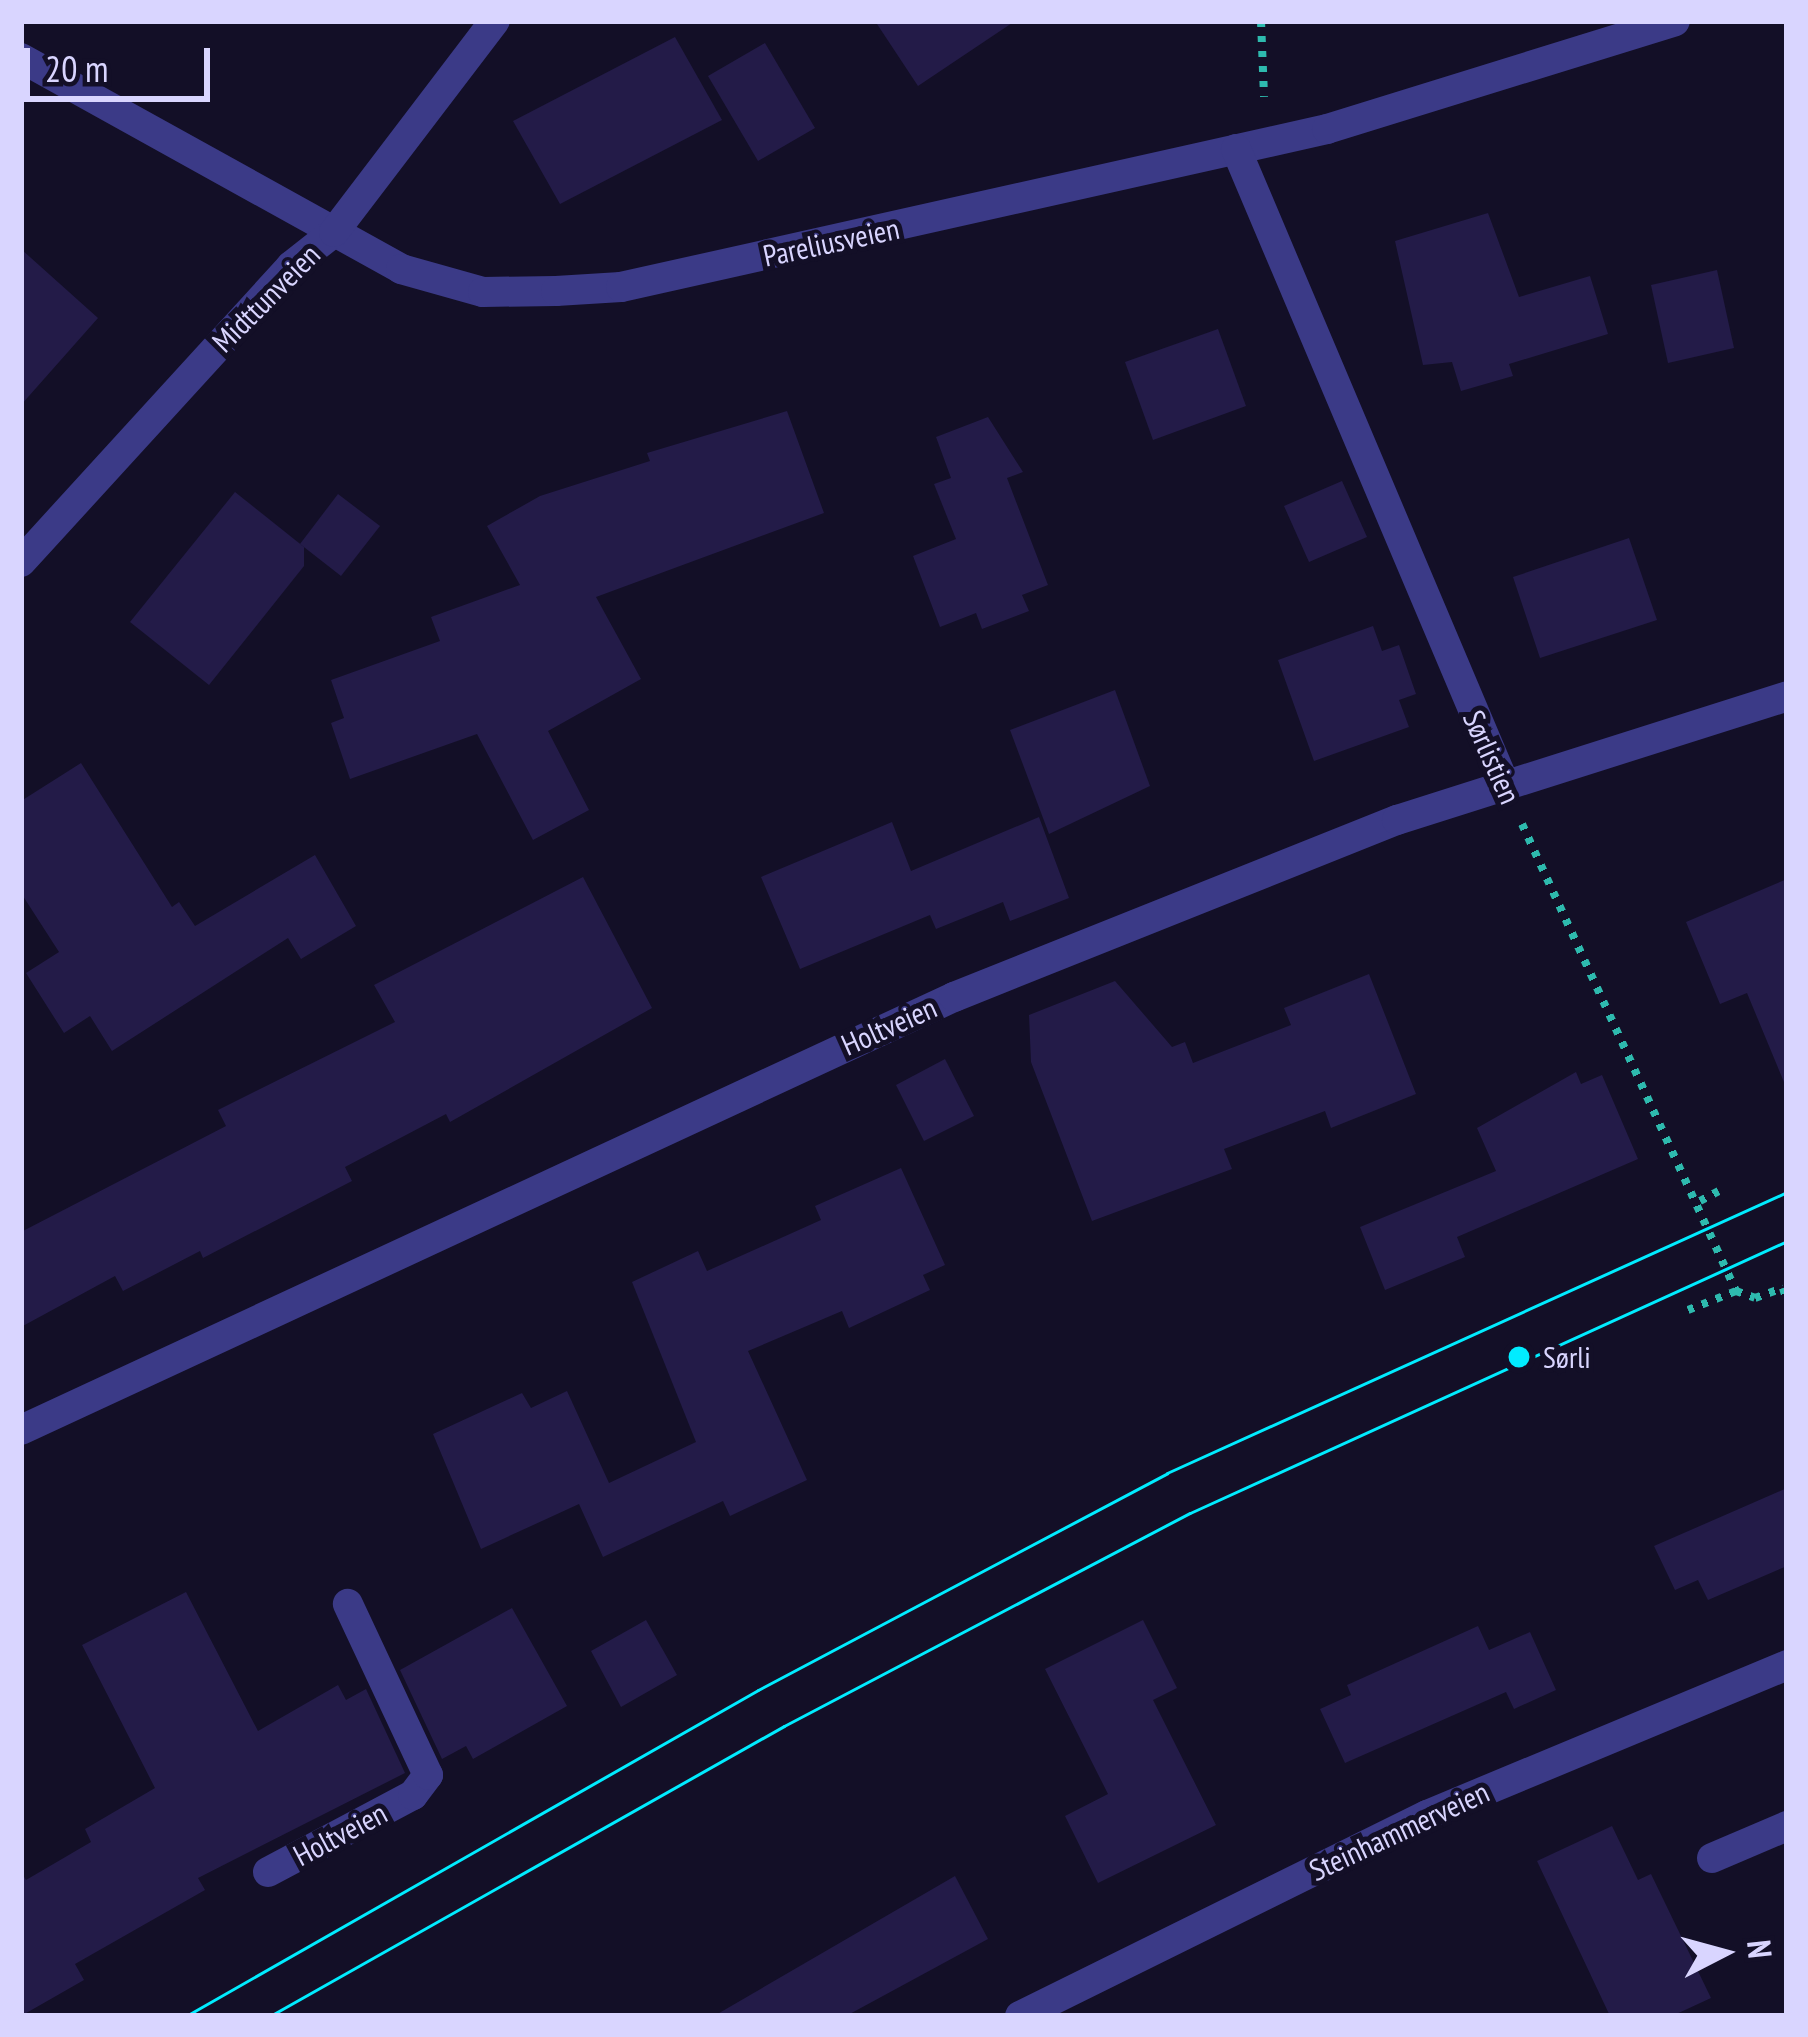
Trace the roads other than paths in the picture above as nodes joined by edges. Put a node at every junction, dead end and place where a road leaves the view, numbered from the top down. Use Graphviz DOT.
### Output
graph roads {
  1 [pos="495,21"];
  2 [pos="1675,21"];
  3 [pos="21,58"];
  4 [pos="1251,145"];
  5 [pos="334,232"];
  6 [pos="21,562"];
  7 [pos="1787,696"];
  8 [pos="1505,784"];
  9 [pos="21,1430"];
  10 [pos="348,1604"];
  11 [pos="1787,1665"];
  12 [pos="1787,1826"];
  13 [pos="1712,1858"];
  14 [pos="268,1872"];
  15 [pos="1020,2016"];
  1 -- 5 [label="street, Midttunveien"];
  2 -- 4 [label="street, Pareliusveien"];
  3 -- 5 [label="street, Pareliusveien"];
  4 -- 5 [label="street, Pareliusveien"];
  4 -- 8 [label="street, Sørlistien"];
  5 -- 6 [label="street, Midttunveien"];
  7 -- 8 [label="street, Holtveien"];
  8 -- 9 [label="street, Holtveien"];
  10 -- 14 [label="street, Holtveien"];
  11 -- 15 [label="street, Steinhammerveien"];
  12 -- 13 [label="street"];
}
